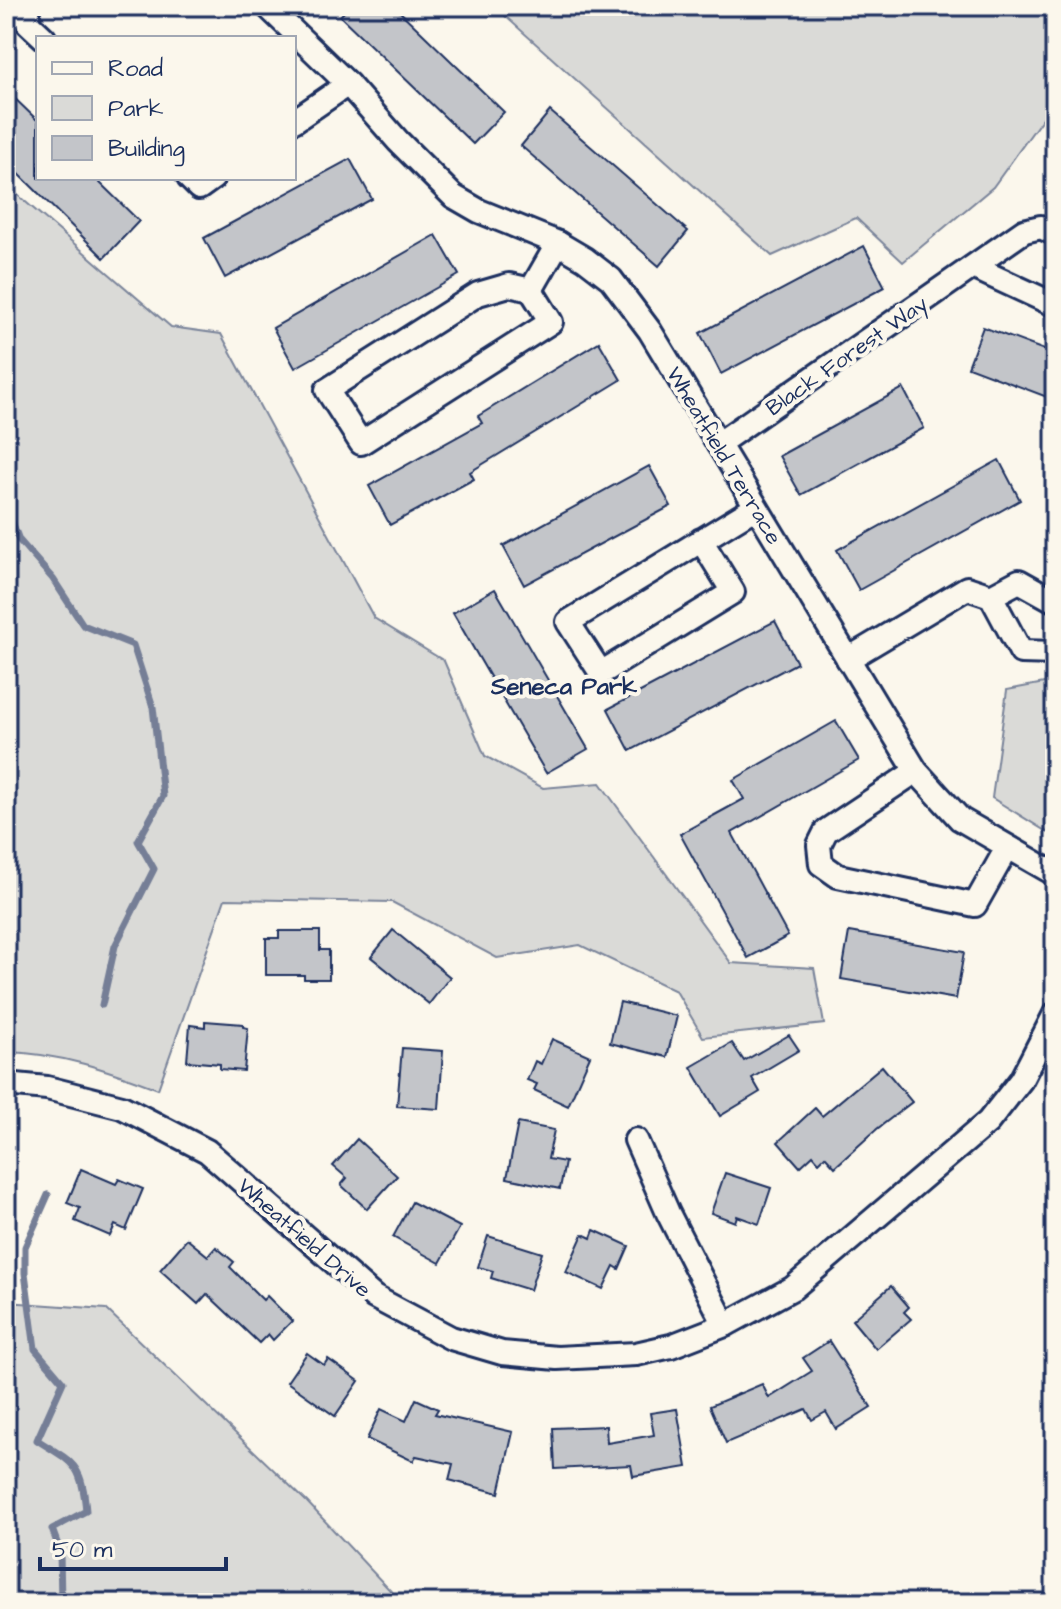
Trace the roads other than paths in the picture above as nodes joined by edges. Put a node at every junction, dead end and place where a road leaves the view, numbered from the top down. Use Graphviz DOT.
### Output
graph roads {
  1 [pos="28,6"];
  2 [pos="267,6"];
  3 [pos="42,36"];
  4 [pos="348,84"];
  5 [pos="296,120"];
  6 [pos="191,180"];
  7 [pos="210,180"];
  8 [pos="1055,234"];
  9 [pos="558,243"];
  10 [pos="973,267"];
  11 [pos="531,290"];
  12 [pos="1055,305"];
  13 [pos="718,444"];
  14 [pos="756,507"];
  15 [pos="701,540"];
  16 [pos="991,596"];
  17 [pos="1055,601"];
  18 [pos="1055,653"];
  19 [pos="848,659"];
  20 [pos="916,771"];
  21 [pos="1007,848"];
  22 [pos="1055,874"];
  23 [pos="1055,1014"];
  24 [pos="6,1084"];
  25 [pos="636,1140"];
  26 [pos="725,1325"];
  1 -- 3 [label="street"];
  2 -- 4 [label="street, Wheatfield Terrace"];
  4 -- 5 [label="street"];
  4 -- 9 [label="street, Wheatfield Terrace"];
  6 -- 7 [label="street"];
  8 -- 10 [label="street, Black Forest Way"];
  9 -- 11 [label="street"];
  9 -- 13 [label="street, Wheatfield Terrace"];
  10 -- 12 [label="street"];
  10 -- 13 [label="street, Black Forest Way"];
  11 -- 11 [label="street"];
  13 -- 14 [label="street, Wheatfield Terrace"];
  14 -- 15 [label="street"];
  14 -- 19 [label="street, Wheatfield Terrace"];
  15 -- 15 [label="street"];
  16 -- 17 [label="street"];
  16 -- 18 [label="street"];
  16 -- 19 [label="street"];
  19 -- 20 [label="street, Wheatfield Terrace"];
  20 -- 21 [label="street, Wheatfield Terrace"];
  20 -- 21 [label="street"];
  21 -- 22 [label="street, Wheatfield Terrace"];
  23 -- 26 [label="street, Wheatfield Drive"];
  24 -- 26 [label="street, Wheatfield Drive"];
  25 -- 26 [label="street"];
}
